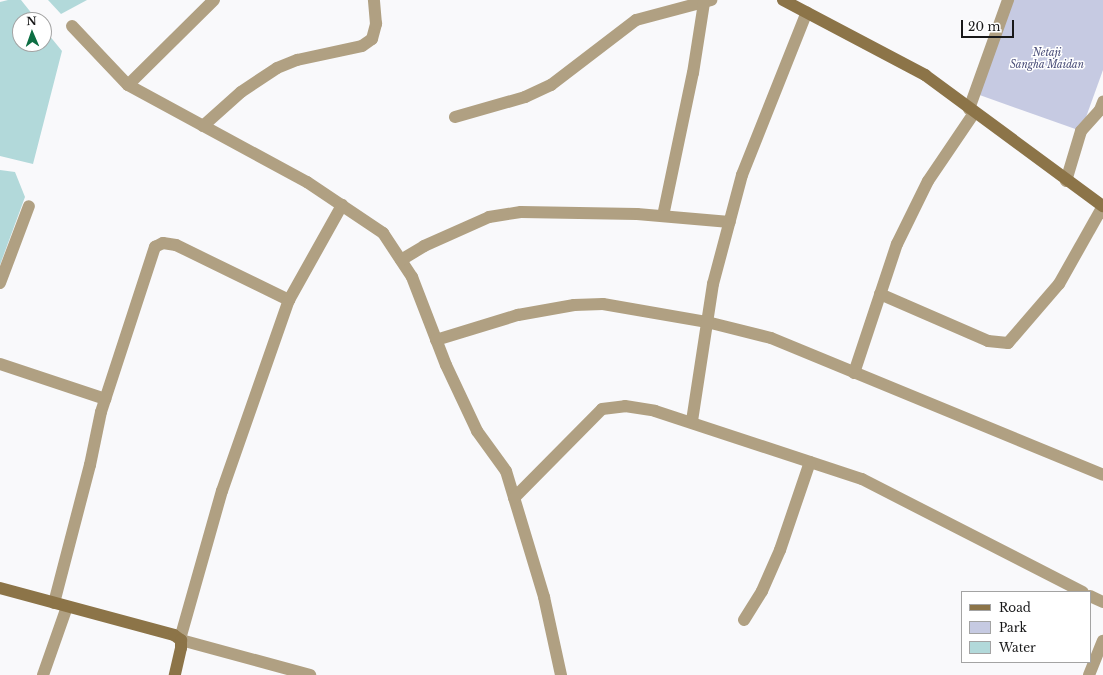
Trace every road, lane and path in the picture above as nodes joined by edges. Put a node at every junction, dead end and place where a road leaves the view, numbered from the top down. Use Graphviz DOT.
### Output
graph roads {
  1 [pos="214,0"];
  2 [pos="374,0"];
  3 [pos="783,0"];
  4 [pos="1008,0"];
  5 [pos="707,1"];
  6 [pos="806,12"];
  7 [pos="72,26"];
  8 [pos="128,85"];
  9 [pos="1103,102"];
  10 [pos="972,111"];
  11 [pos="455,117"];
  12 [pos="203,126"];
  13 [pos="1066,181"];
  14 [pos="342,205"];
  15 [pos="30,206"];
  16 [pos="1103,206"];
  17 [pos="663,216"];
  18 [pos="730,222"];
  19 [pos="401,260"];
  20 [pos="0,283"];
  21 [pos="880,294"];
  22 [pos="289,300"];
  23 [pos="707,322"];
  24 [pos="436,340"];
  25 [pos="0,364"];
  26 [pos="854,372"];
  27 [pos="105,399"];
  28 [pos="692,421"];
  29 [pos="810,462"];
  30 [pos="1103,475"];
  31 [pos="514,498"];
  32 [pos="0,588"];
  33 [pos="1081,591"];
  34 [pos="1091,596"];
  35 [pos="1103,602"];
  36 [pos="54,603"];
  37 [pos="67,607"];
  38 [pos="744,620"];
  39 [pos="180,640"];
  40 [pos="1103,641"];
  41 [pos="43,675"];
  42 [pos="175,675"];
  43 [pos="310,675"];
  44 [pos="561,675"];
  45 [pos="1089,675"];
  1 -- 8 [label="street"];
  2 -- 12 [label="street"];
  3 -- 6 [label="street"];
  4 -- 10 [label="street"];
  5 -- 11 [label="street"];
  5 -- 17 [label="street"];
  6 -- 10 [label="street"];
  6 -- 18 [label="street"];
  7 -- 8 [label="street"];
  8 -- 12 [label="street"];
  9 -- 13 [label="street"];
  10 -- 13 [label="street"];
  10 -- 21 [label="street"];
  12 -- 14 [label="street"];
  13 -- 16 [label="street"];
  14 -- 19 [label="street"];
  14 -- 22 [label="street"];
  15 -- 20 [label="street"];
  16 -- 21 [label="street"];
  17 -- 18 [label="street"];
  17 -- 19 [label="street"];
  18 -- 23 [label="street"];
  19 -- 24 [label="street"];
  21 -- 26 [label="street"];
  22 -- 27 [label="street"];
  22 -- 39 [label="street"];
  23 -- 24 [label="street"];
  23 -- 26 [label="street"];
  23 -- 28 [label="street"];
  24 -- 31 [label="street"];
  25 -- 27 [label="street"];
  26 -- 30 [label="street"];
  27 -- 36 [label="street"];
  28 -- 29 [label="street"];
  28 -- 31 [label="street"];
  29 -- 33 [label="street"];
  29 -- 38 [label="street"];
  31 -- 44 [label="street"];
  32 -- 36 [label="street"];
  34 -- 35 [label="street"];
  36 -- 37 [label="street"];
  37 -- 39 [label="street"];
  37 -- 41 [label="street"];
  39 -- 42 [label="street"];
  39 -- 43 [label="street"];
  40 -- 45 [label="street"];
}
